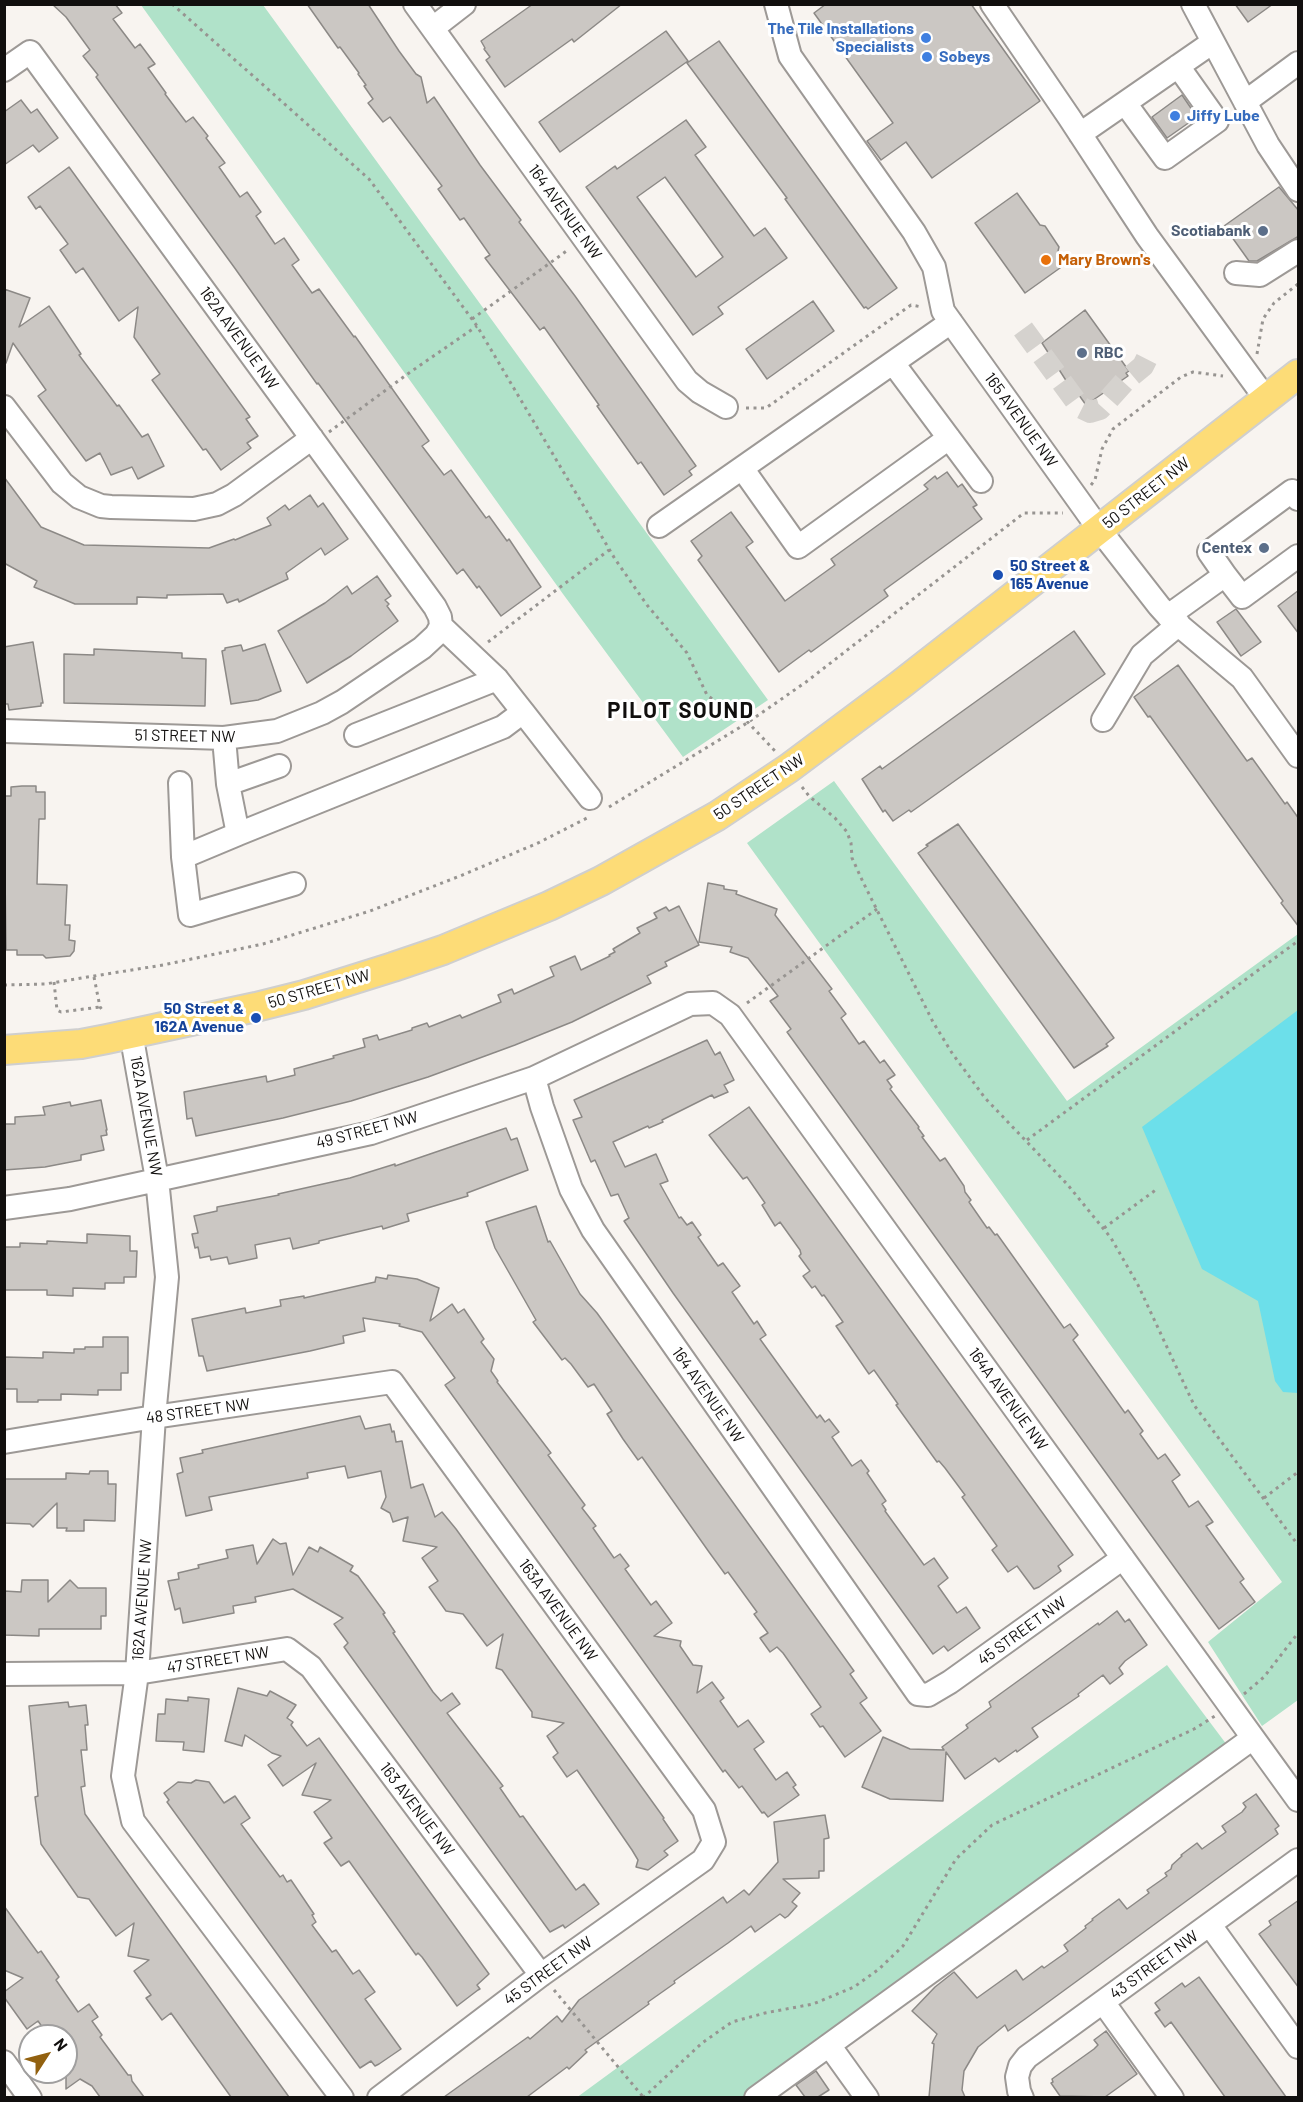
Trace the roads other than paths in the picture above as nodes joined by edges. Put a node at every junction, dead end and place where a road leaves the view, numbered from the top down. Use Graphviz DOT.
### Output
graph roads {
  1 [pos="415,4"];
  2 [pos="464,4"];
  3 [pos="776,4"];
  4 [pos="992,4"];
  5 [pos="1197,6"];
  6 [pos="433,28"];
  7 [pos="1213,42"];
  8 [pos="1299,63"];
  9 [pos="1178,66"];
  10 [pos="4,70"];
  11 [pos="1245,102"];
  12 [pos="1125,103"];
  13 [pos="1080,134"];
  14 [pos="1299,190"];
  15 [pos="1299,251"];
  16 [pos="1236,273"];
  17 [pos="947,317"];
  18 [pos="893,363"];
  19 [pos="1299,374"];
  20 [pos="1266,399"];
  21 [pos="4,407"];
  22 [pos="726,407"];
  23 [pos="950,438"];
  24 [pos="314,440"];
  25 [pos="742,468"];
  26 [pos="981,481"];
  27 [pos="1299,499"];
  28 [pos="659,526"];
  29 [pos="1099,529"];
  30 [pos="1299,556"];
  31 [pos="1226,575"];
  32 [pos="1173,620"];
  33 [pos="441,626"];
  34 [pos="497,679"];
  35 [pos="523,711"];
  36 [pos="1103,720"];
  37 [pos="4,731"];
  38 [pos="356,735"];
  39 [pos="225,738"];
  40 [pos="1299,756"];
  41 [pos="279,766"];
  42 [pos="180,783"];
  43 [pos="228,784"];
  44 [pos="598,807"];
  45 [pos="238,834"];
  46 [pos="183,857"];
  47 [pos="294,884"];
  48 [pos="721,1009"];
  49 [pos="4,1033"];
  50 [pos="131,1033"];
  51 [pos="4,1050"];
  52 [pos="534,1078"];
  53 [pos="157,1179"];
  54 [pos="4,1208"];
  55 [pos="392,1382"];
  56 [pos="154,1417"];
  57 [pos="4,1442"];
  58 [pos="1123,1558"];
  59 [pos="287,1649"];
  60 [pos="137,1673"];
  61 [pos="4,1674"];
  62 [pos="918,1694"];
  63 [pos="1253,1738"];
  64 [pos="1299,1800"];
  65 [pos="714,1842"];
  66 [pos="1299,1860"];
  67 [pos="1210,1925"];
  68 [pos="541,1975"];
  69 [pos="1103,2002"];
  70 [pos="829,2046"];
  71 [pos="1299,2047"];
  72 [pos="4,2062"];
  73 [pos="1020,2087"];
  74 [pos="30,2097"];
  75 [pos="342,2097"];
  76 [pos="379,2097"];
  77 [pos="756,2097"];
  78 [pos="867,2097"];
  79 [pos="1172,2097"];
  1 -- 6 [label="street, 164 AVENUE NW"];
  2 -- 6 [label="street"];
  3 -- 17 [label="street"];
  4 -- 13 [label="street"];
  5 -- 7 [label="street"];
  6 -- 22 [label="street, 164 AVENUE NW"];
  7 -- 9 [label="street"];
  7 -- 11 [label="street"];
  8 -- 11 [label="street"];
  9 -- 12 [label="street"];
  9 -- 12 [label="street"];
  10 -- 24 [label="street, 162A AVENUE NW"];
  11 -- 14 [label="street"];
  12 -- 13 [label="street"];
  13 -- 20 [label="street"];
  15 -- 16 [label="street"];
  17 -- 18 [label="street"];
  17 -- 29 [label="street, 165 AVENUE NW"];
  18 -- 23 [label="street"];
  18 -- 25 [label="street"];
  19 -- 20 [label="main road, 50 STREET NW"];
  20 -- 29 [label="main road, 50 STREET NW"];
  21 -- 24 [label="street"];
  23 -- 25 [label="street"];
  23 -- 26 [label="street"];
  24 -- 33 [label="street, 162A AVENUE NW"];
  25 -- 28 [label="street"];
  27 -- 31 [label="street"];
  29 -- 32 [label="street, 165 AVENUE NW"];
  29 -- 50 [label="main road, 50 STREET NW"];
  30 -- 31 [label="street"];
  31 -- 32 [label="street"];
  32 -- 36 [label="street"];
  32 -- 40 [label="street, 165 AVENUE NW"];
  33 -- 34 [label="street"];
  33 -- 39 [label="street, 51 STREET NW"];
  34 -- 35 [label="street"];
  34 -- 38 [label="street"];
  35 -- 44 [label="street"];
  35 -- 45 [label="street"];
  37 -- 39 [label="street, 51 STREET NW"];
  39 -- 43 [label="street"];
  41 -- 43 [label="street"];
  42 -- 46 [label="street"];
  43 -- 45 [label="street"];
  45 -- 46 [label="street"];
  46 -- 47 [label="street"];
  48 -- 52 [label="street, 49 STREET NW"];
  48 -- 58 [label="street, 164A AVENUE NW"];
  49 -- 50 [label="main road, 50 STREET NW"];
  50 -- 51 [label="main road, 50 STREET NW"];
  50 -- 53 [label="street, 162A AVENUE NW"];
  52 -- 53 [label="street, 49 STREET NW"];
  52 -- 62 [label="street, 164 AVENUE NW"];
  53 -- 54 [label="street, 49 STREET NW"];
  53 -- 56 [label="street, 162A AVENUE NW"];
  55 -- 56 [label="street, 48 STREET NW"];
  55 -- 65 [label="street, 163A AVENUE NW"];
  56 -- 57 [label="street, 48 STREET NW"];
  56 -- 60 [label="street, 162A AVENUE NW"];
  58 -- 62 [label="street, 45 STREET NW"];
  58 -- 63 [label="street, 164A AVENUE NW"];
  59 -- 60 [label="street, 47 STREET NW"];
  59 -- 68 [label="street, 163 AVENUE NW"];
  60 -- 61 [label="street, 47 STREET NW"];
  60 -- 75 [label="street, 162A AVENUE NW"];
  63 -- 64 [label="street, 164A AVENUE NW"];
  63 -- 70 [label="street"];
  65 -- 68 [label="street, 45 STREET NW"];
  66 -- 67 [label="street, 43 STREET NW"];
  67 -- 69 [label="street, 43 STREET NW"];
  67 -- 71 [label="street"];
  68 -- 76 [label="street, 45 STREET NW"];
  69 -- 73 [label="street, 43 STREET NW"];
  69 -- 79 [label="street"];
  70 -- 77 [label="street"];
  70 -- 78 [label="street"];
  72 -- 74 [label="street"];
}
